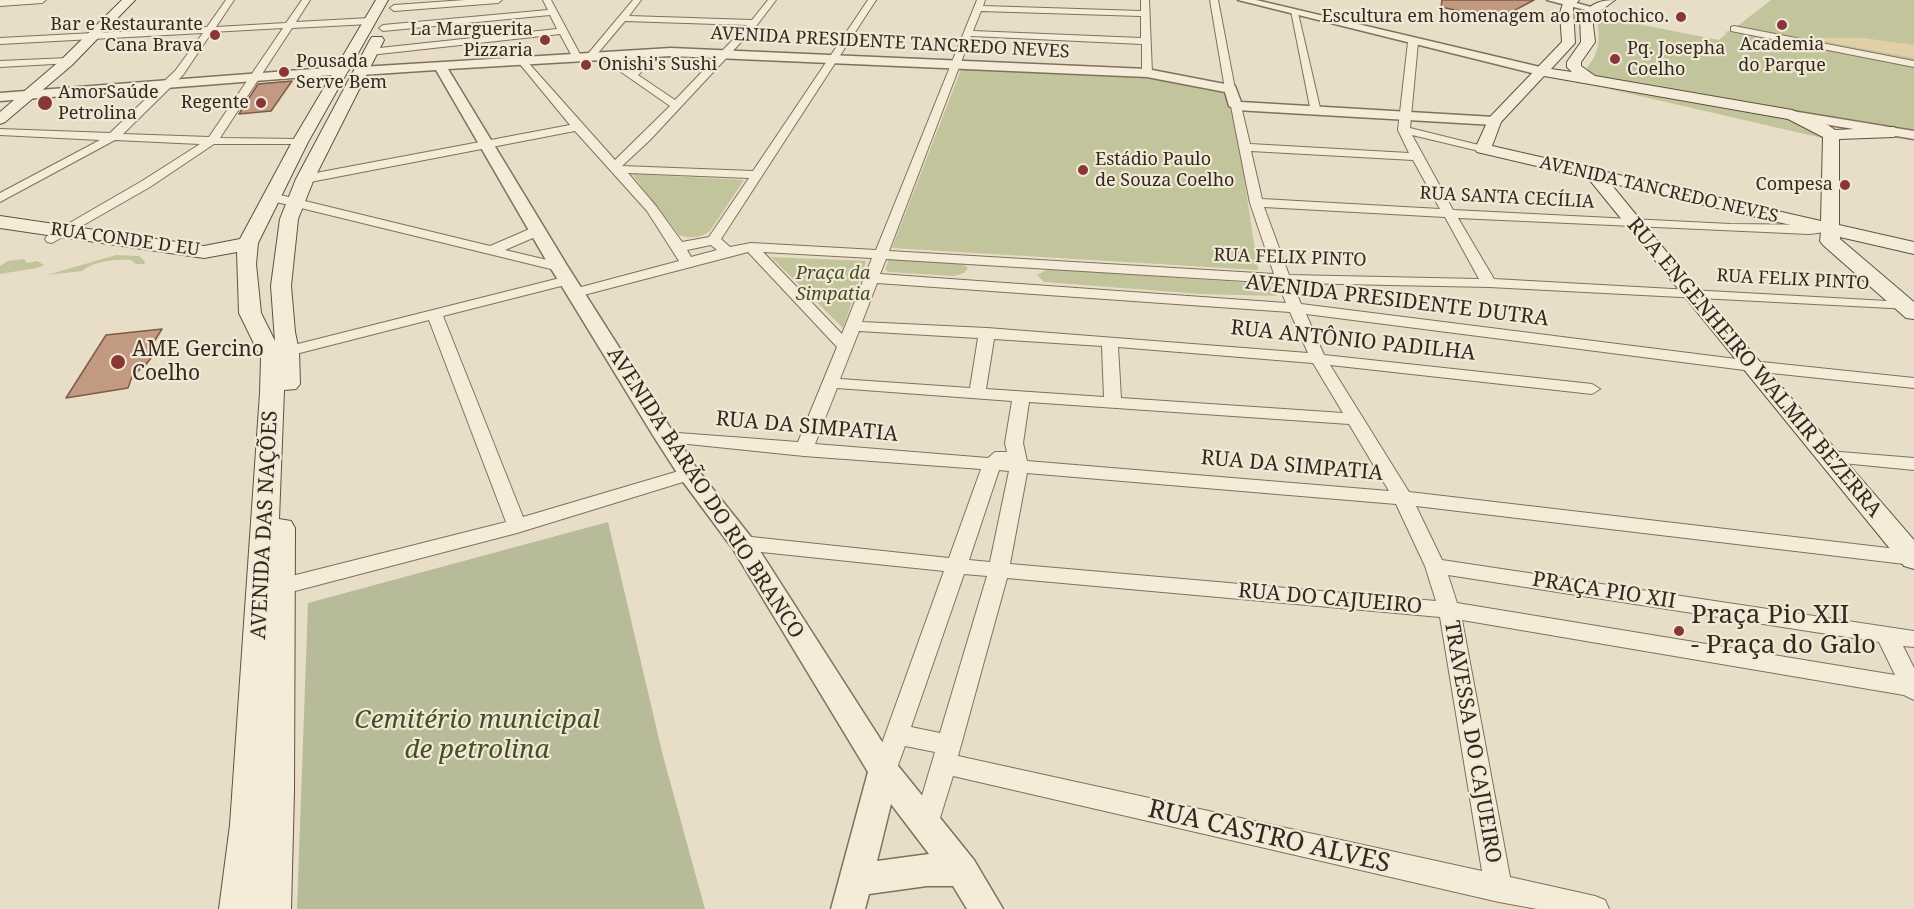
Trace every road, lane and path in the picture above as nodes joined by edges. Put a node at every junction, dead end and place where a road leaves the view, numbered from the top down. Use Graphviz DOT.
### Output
graph roads {
  1 [pos="42,0"];
  2 [pos="129,0"];
  3 [pos="230,0"];
  4 [pos="306,0"];
  5 [pos="498,0"];
  6 [pos="547,0"];
  7 [pos="637,0"];
  8 [pos="772,0"];
  9 [pos="872,0"];
  10 [pos="1145,0"];
  11 [pos="1214,0"];
  12 [pos="1243,0"];
  13 [pos="1552,0"];
  14 [pos="1570,2"];
  15 [pos="3,3"];
  16 [pos="1598,3"];
  17 [pos="979,4"];
  18 [pos="552,12"];
  19 [pos="1294,13"];
  20 [pos="1145,14"];
  21 [pos="622,18"];
  22 [pos="379,23"];
  23 [pos="754,23"];
  24 [pos="291,26"];
  25 [pos="1734,29"];
  26 [pos="207,30"];
  27 [pos="562,31"];
  28 [pos="967,33"];
  29 [pos="94,36"];
  30 [pos="0,41"];
  31 [pos="1146,41"];
  32 [pos="1413,42"];
  33 [pos="656,53"];
  34 [pos="724,54"];
  35 [pos="604,56"];
  36 [pos="590,57"];
  37 [pos="576,58"];
  38 [pos="833,59"];
  39 [pos="522,60"];
  40 [pos="69,61"];
  41 [pos="0,64"];
  42 [pos="957,64"];
  43 [pos="1914,64"];
  44 [pos="440,66"];
  45 [pos="350,71"];
  46 [pos="1540,71"];
  47 [pos="1147,72"];
  48 [pos="632,75"];
  49 [pos="255,78"];
  50 [pos="1591,80"];
  51 [pos="167,86"];
  52 [pos="1230,89"];
  53 [pos="30,96"];
  54 [pos="1,97"];
  55 [pos="333,104"];
  56 [pos="675,105"];
  57 [pos="1236,106"];
  58 [pos="1316,112"];
  59 [pos="1792,115"];
  60 [pos="0,119"];
  61 [pos="1494,121"];
  62 [pos="1404,123"];
  63 [pos="578,126"];
  64 [pos="0,132"];
  65 [pos="1894,132"];
  66 [pos="1831,135"];
  67 [pos="1914,135"];
  68 [pos="113,137"];
  69 [pos="212,141"];
  70 [pos="300,142"];
  71 [pos="484,143"];
  72 [pos="1243,147"];
  73 [pos="1483,149"];
  74 [pos="1417,157"];
  75 [pos="617,167"];
  76 [pos="756,175"];
  77 [pos="1595,176"];
  78 [pos="305,179"];
  79 [pos="0,198"];
  80 [pos="284,200"];
  81 [pos="1256,203"];
  82 [pos="1448,212"];
  83 [pos="0,222"];
  84 [pos="1632,222"];
  85 [pos="1829,228"];
  86 [pos="537,231"];
  87 [pos="0,232"];
  88 [pos="58,236"];
  89 [pos="714,240"];
  90 [pos="679,247"];
  91 [pos="751,247"];
  92 [pos="1914,248"];
  93 [pos="490,251"];
  94 [pos="727,252"];
  95 [pos="247,253"];
  96 [pos="880,254"];
  97 [pos="979,260"];
  98 [pos="687,263"];
  99 [pos="1025,263"];
  100 [pos="873,278"];
  101 [pos="1283,279"];
  102 [pos="567,280"];
  103 [pos="1489,283"];
  104 [pos="973,284"];
  105 [pos="1022,287"];
  106 [pos="1690,293"];
  107 [pos="1296,308"];
  108 [pos="1909,310"];
  109 [pos="435,315"];
  110 [pos="854,326"];
  111 [pos="987,333"];
  112 [pos="1110,342"];
  113 [pos="845,347"];
  114 [pos="288,351"];
  115 [pos="1318,359"];
  116 [pos="1752,366"];
  117 [pos="830,383"];
  118 [pos="1914,383"];
  119 [pos="1592,389"];
  120 [pos="977,393"];
  121 [pos="1021,397"];
  122 [pos="1113,403"];
  123 [pos="1353,419"];
  124 [pos="665,437"];
  125 [pos="1014,443"];
  126 [pos="804,450"];
  127 [pos="1828,457"];
  128 [pos="992,464"];
  129 [pos="1914,464"];
  130 [pos="1019,467"];
  131 [pos="690,474"];
  132 [pos="1403,498"];
  133 [pos="517,526"];
  134 [pos="742,543"];
  135 [pos="1914,558"];
  136 [pos="958,566"];
  137 [pos="1436,566"];
  138 [pos="999,570"];
  139 [pos="272,589"];
  140 [pos="1449,610"];
  141 [pos="1887,635"];
  142 [pos="1914,639"];
  143 [pos="1913,688"];
  144 [pos="897,734"];
  145 [pos="945,754"];
  146 [pos="884,771"];
  147 [pos="926,826"];
  148 [pos="962,871"];
  149 [pos="1499,889"];
  150 [pos="852,894"];
  151 [pos="239,909"];
  152 [pos="271,909"];
  153 [pos="986,909"];
  154 [pos="1595,909"];
  1 -- 15 [label="street"];
  2 -- 29 [label="main road"];
  3 -- 26 [label="street"];
  4 -- 24 [label="street"];
  5 -- 22 [label="street"];
  6 -- 18 [label="street"];
  7 -- 21 [label="street"];
  8 -- 23 [label="street"];
  9 -- 38 [label="street"];
  10 -- 20 [label="street"];
  11 -- 52 [label="street"];
  12 -- 19 [label="street"];
  13 -- 14 [label="street"];
  14 -- 16 [label="street"];
  14 -- 46 [label="main road"];
  16 -- 50 [label="main road"];
  17 -- 20 [label="street"];
  17 -- 28 [label="street"];
  18 -- 22 [label="street"];
  18 -- 27 [label="street"];
  19 -- 32 [label="street"];
  19 -- 58 [label="street"];
  20 -- 31 [label="street"];
  21 -- 23 [label="street"];
  21 -- 36 [label="street"];
  22 -- 24 [label="street"];
  22 -- 27 [label="street"];
  22 -- 45 [label="main road, AVENIDA DAS NAÇÕES"];
  23 -- 34 [label="street"];
  24 -- 26 [label="street"];
  24 -- 49 [label="street"];
  25 -- 43 [label="street"];
  26 -- 29 [label="street"];
  26 -- 51 [label="street"];
  27 -- 37 [label="street"];
  28 -- 31 [label="street"];
  28 -- 42 [label="street"];
  29 -- 30 [label="street"];
  29 -- 40 [label="main road"];
  31 -- 47 [label="street"];
  32 -- 46 [label="street"];
  32 -- 62 [label="street"];
  33 -- 34 [label="street, AVENIDA PRESIDENTE TANCREDO NEVES"];
  33 -- 35 [label="street, AVENIDA PRESIDENTE TANCREDO NEVES"];
  33 -- 48 [label="street"];
  34 -- 38 [label="street, AVENIDA PRESIDENTE TANCREDO NEVES"];
  34 -- 56 [label="street"];
  35 -- 36 [label="street, AVENIDA PRESIDENTE TANCREDO NEVES"];
  35 -- 48 [label="street"];
  36 -- 37 [label="street, AVENIDA PRESIDENTE TANCREDO NEVES"];
  37 -- 39 [label="street, AVENIDA PRESIDENTE TANCREDO NEVES"];
  38 -- 42 [label="street, AVENIDA PRESIDENTE TANCREDO NEVES"];
  38 -- 76 [label="street"];
  39 -- 44 [label="street, AVENIDA PRESIDENTE TANCREDO NEVES"];
  39 -- 63 [label="street"];
  40 -- 41 [label="street"];
  40 -- 53 [label="main road"];
  42 -- 47 [label="street, AVENIDA PRESIDENTE TANCREDO NEVES"];
  42 -- 96 [label="street"];
  44 -- 45 [label="street, AVENIDA PRESIDENTE TANCREDO NEVES"];
  44 -- 71 [label="street, AVENIDA BARÃO DO RIO BRANCO"];
  45 -- 49 [label="street, AVENIDA PRESIDENTE TANCREDO NEVES"];
  45 -- 55 [label="main road, AVENIDA DAS NAÇÕES"];
  46 -- 50 [label="main road"];
  46 -- 61 [label="main road"];
  47 -- 52 [label="street, AVENIDA PRESIDENTE TANCREDO NEVES"];
  48 -- 56 [label="street"];
  49 -- 51 [label="street, AVENIDA PRESIDENTE TANCREDO NEVES"];
  49 -- 69 [label="street"];
  50 -- 59 [label="main road"];
  51 -- 53 [label="street, AVENIDA PRESIDENTE TANCREDO NEVES"];
  51 -- 68 [label="street"];
  52 -- 57 [label="street"];
  53 -- 54 [label="street, AVENIDA PRESIDENTE TANCREDO NEVES"];
  53 -- 60 [label="main road"];
  55 -- 70 [label="main road, AVENIDA DAS NAÇÕES"];
  55 -- 78 [label="main road, AVENIDA DAS NAÇÕES"];
  56 -- 75 [label="street"];
  57 -- 58 [label="street"];
  57 -- 72 [label="street, TRAVESSA DO CAJUEIRO"];
  58 -- 62 [label="street"];
  59 -- 65 [label="street"];
  59 -- 66 [label="main road"];
  61 -- 62 [label="street"];
  61 -- 73 [label="main road"];
  62 -- 73 [label="street, AVENIDA TANCREDO NEVES"];
  62 -- 74 [label="street"];
  63 -- 71 [label="street"];
  63 -- 75 [label="street"];
  64 -- 68 [label="street"];
  65 -- 66 [label="main road"];
  65 -- 67 [label="street"];
  66 -- 85 [label="main road"];
  68 -- 69 [label="street"];
  68 -- 79 [label="street"];
  69 -- 70 [label="street"];
  69 -- 88 [label="street"];
  70 -- 80 [label="main road, AVENIDA DAS NAÇÕES"];
  71 -- 78 [label="street"];
  71 -- 86 [label="street, AVENIDA BARÃO DO RIO BRANCO"];
  72 -- 74 [label="street"];
  72 -- 81 [label="street, TRAVESSA DO CAJUEIRO"];
  73 -- 77 [label="main road, AVENIDA TANCREDO NEVES"];
  74 -- 82 [label="street"];
  75 -- 76 [label="street"];
  75 -- 90 [label="street"];
  76 -- 89 [label="street"];
  77 -- 84 [label="main road, RUA ENGENHEIRO WALMIR BEZERRA"];
  77 -- 85 [label="main road, AVENIDA TANCREDO NEVES"];
  78 -- 80 [label="main road, AVENIDA DAS NAÇÕES"];
  80 -- 93 [label="street"];
  80 -- 95 [label="main road, AVENIDA DAS NAÇÕES"];
  80 -- 114 [label="main road, AVENIDA DAS NAÇÕES"];
  81 -- 82 [label="street, RUA SANTA CECÍLIA"];
  81 -- 101 [label="street, TRAVESSA DO CAJUEIRO"];
  82 -- 84 [label="street, RUA SANTA CECÍLIA"];
  82 -- 103 [label="street"];
  83 -- 88 [label="main road, RUA CONDE D EU"];
  84 -- 85 [label="street, RUA SANTA CECÍLIA"];
  84 -- 106 [label="main road, RUA ENGENHEIRO WALMIR BEZERRA"];
  85 -- 92 [label="main road, AVENIDA TANCREDO NEVES"];
  85 -- 108 [label="main road"];
  86 -- 93 [label="street"];
  86 -- 102 [label="street, AVENIDA BARÃO DO RIO BRANCO"];
  87 -- 88 [label="main road, RUA CONDE D EU"];
  88 -- 95 [label="main road, RUA CONDE D EU"];
  89 -- 90 [label="street"];
  89 -- 94 [label="street"];
  90 -- 98 [label="street"];
  91 -- 94 [label="street, RUA FELIX PINTO"];
  91 -- 96 [label="street, RUA FELIX PINTO"];
  91 -- 113 [label="street"];
  93 -- 102 [label="street"];
  94 -- 98 [label="street, RUA FELIX PINTO"];
  95 -- 139 [label="main road, AVENIDA DAS NAÇÕES"];
  96 -- 97 [label="street, RUA FELIX PINTO"];
  96 -- 100 [label="street"];
  97 -- 99 [label="street, RUA FELIX PINTO"];
  97 -- 104 [label="street"];
  98 -- 102 [label="street, RUA FELIX PINTO"];
  99 -- 101 [label="street, RUA FELIX PINTO"];
  99 -- 105 [label="street"];
  100 -- 104 [label="street, AVENIDA PRESIDENTE DUTRA"];
  100 -- 110 [label="street"];
  101 -- 103 [label="street, RUA FELIX PINTO"];
  101 -- 107 [label="street, TRAVESSA DO CAJUEIRO"];
  102 -- 109 [label="street, RUA FELIX PINTO"];
  102 -- 124 [label="street, AVENIDA BARÃO DO RIO BRANCO"];
  103 -- 106 [label="street, RUA FELIX PINTO"];
  104 -- 105 [label="street, AVENIDA PRESIDENTE DUTRA"];
  105 -- 107 [label="street, AVENIDA PRESIDENTE DUTRA"];
  106 -- 108 [label="street, RUA FELIX PINTO"];
  106 -- 116 [label="main road, RUA ENGENHEIRO WALMIR BEZERRA"];
  107 -- 115 [label="street, TRAVESSA DO CAJUEIRO"];
  107 -- 116 [label="street, AVENIDA PRESIDENTE DUTRA"];
  109 -- 114 [label="street, RUA FELIX PINTO"];
  109 -- 133 [label="street"];
  110 -- 111 [label="street, RUA ANTÔNIO PADILHA"];
  110 -- 113 [label="street"];
  111 -- 112 [label="street, RUA ANTÔNIO PADILHA"];
  111 -- 120 [label="street"];
  112 -- 115 [label="street, RUA ANTÔNIO PADILHA"];
  112 -- 122 [label="street"];
  113 -- 117 [label="street"];
  114 -- 139 [label="main road, AVENIDA DAS NAÇÕES"];
  115 -- 119 [label="street, RUA ANTÔNIO PADILHA"];
  115 -- 123 [label="street, TRAVESSA DO CAJUEIRO"];
  116 -- 118 [label="street, AVENIDA PRESIDENTE DUTRA"];
  116 -- 127 [label="main road, RUA ENGENHEIRO WALMIR BEZERRA"];
  117 -- 120 [label="street"];
  117 -- 126 [label="street"];
  120 -- 121 [label="street"];
  121 -- 122 [label="street"];
  121 -- 125 [label="street"];
  122 -- 123 [label="street"];
  123 -- 132 [label="street, TRAVESSA DO CAJUEIRO"];
  124 -- 126 [label="street, RUA DA SIMPATIA"];
  124 -- 131 [label="street, AVENIDA BARÃO DO RIO BRANCO"];
  125 -- 128 [label="street"];
  125 -- 130 [label="street"];
  126 -- 128 [label="street, RUA DA SIMPATIA"];
  127 -- 129 [label="street"];
  127 -- 135 [label="main road, RUA ENGENHEIRO WALMIR BEZERRA"];
  128 -- 130 [label="street, RUA DA SIMPATIA"];
  128 -- 136 [label="street"];
  130 -- 132 [label="street, RUA DA SIMPATIA"];
  130 -- 138 [label="street"];
  131 -- 133 [label="street"];
  131 -- 134 [label="street, AVENIDA BARÃO DO RIO BRANCO"];
  132 -- 135 [label="street, RUA DA SIMPATIA"];
  132 -- 137 [label="street, TRAVESSA DO CAJUEIRO"];
  133 -- 139 [label="street"];
  134 -- 136 [label="street, RUA DO CAJUEIRO"];
  134 -- 146 [label="street, AVENIDA BARÃO DO RIO BRANCO"];
  136 -- 138 [label="street, RUA DO CAJUEIRO"];
  136 -- 144 [label="street"];
  137 -- 140 [label="street, TRAVESSA DO CAJUEIRO"];
  137 -- 141 [label="street, PRAÇA PIO XII"];
  138 -- 140 [label="street, RUA DO CAJUEIRO"];
  138 -- 145 [label="street"];
  139 -- 151 [label="main road, AVENIDA DAS NAÇÕES"];
  139 -- 152 [label="main road, AVENIDA DAS NAÇÕES"];
  140 -- 143 [label="street, RUA DO CAJUEIRO"];
  140 -- 149 [label="street, TRAVESSA DO CAJUEIRO"];
  141 -- 142 [label="street, PRAÇA PIO XII"];
  141 -- 143 [label="street"];
  144 -- 145 [label="street, RUA CASTRO ALVES"];
  144 -- 146 [label="street"];
  145 -- 147 [label="street"];
  145 -- 149 [label="street, RUA CASTRO ALVES"];
  146 -- 147 [label="street, AVENIDA BARÃO DO RIO BRANCO"];
  146 -- 150 [label="street"];
  147 -- 148 [label="street, AVENIDA BARÃO DO RIO BRANCO"];
  148 -- 150 [label="street"];
  148 -- 153 [label="street, AVENIDA BARÃO DO RIO BRANCO"];
  149 -- 154 [label="street, RUA CASTRO ALVES"];
}
